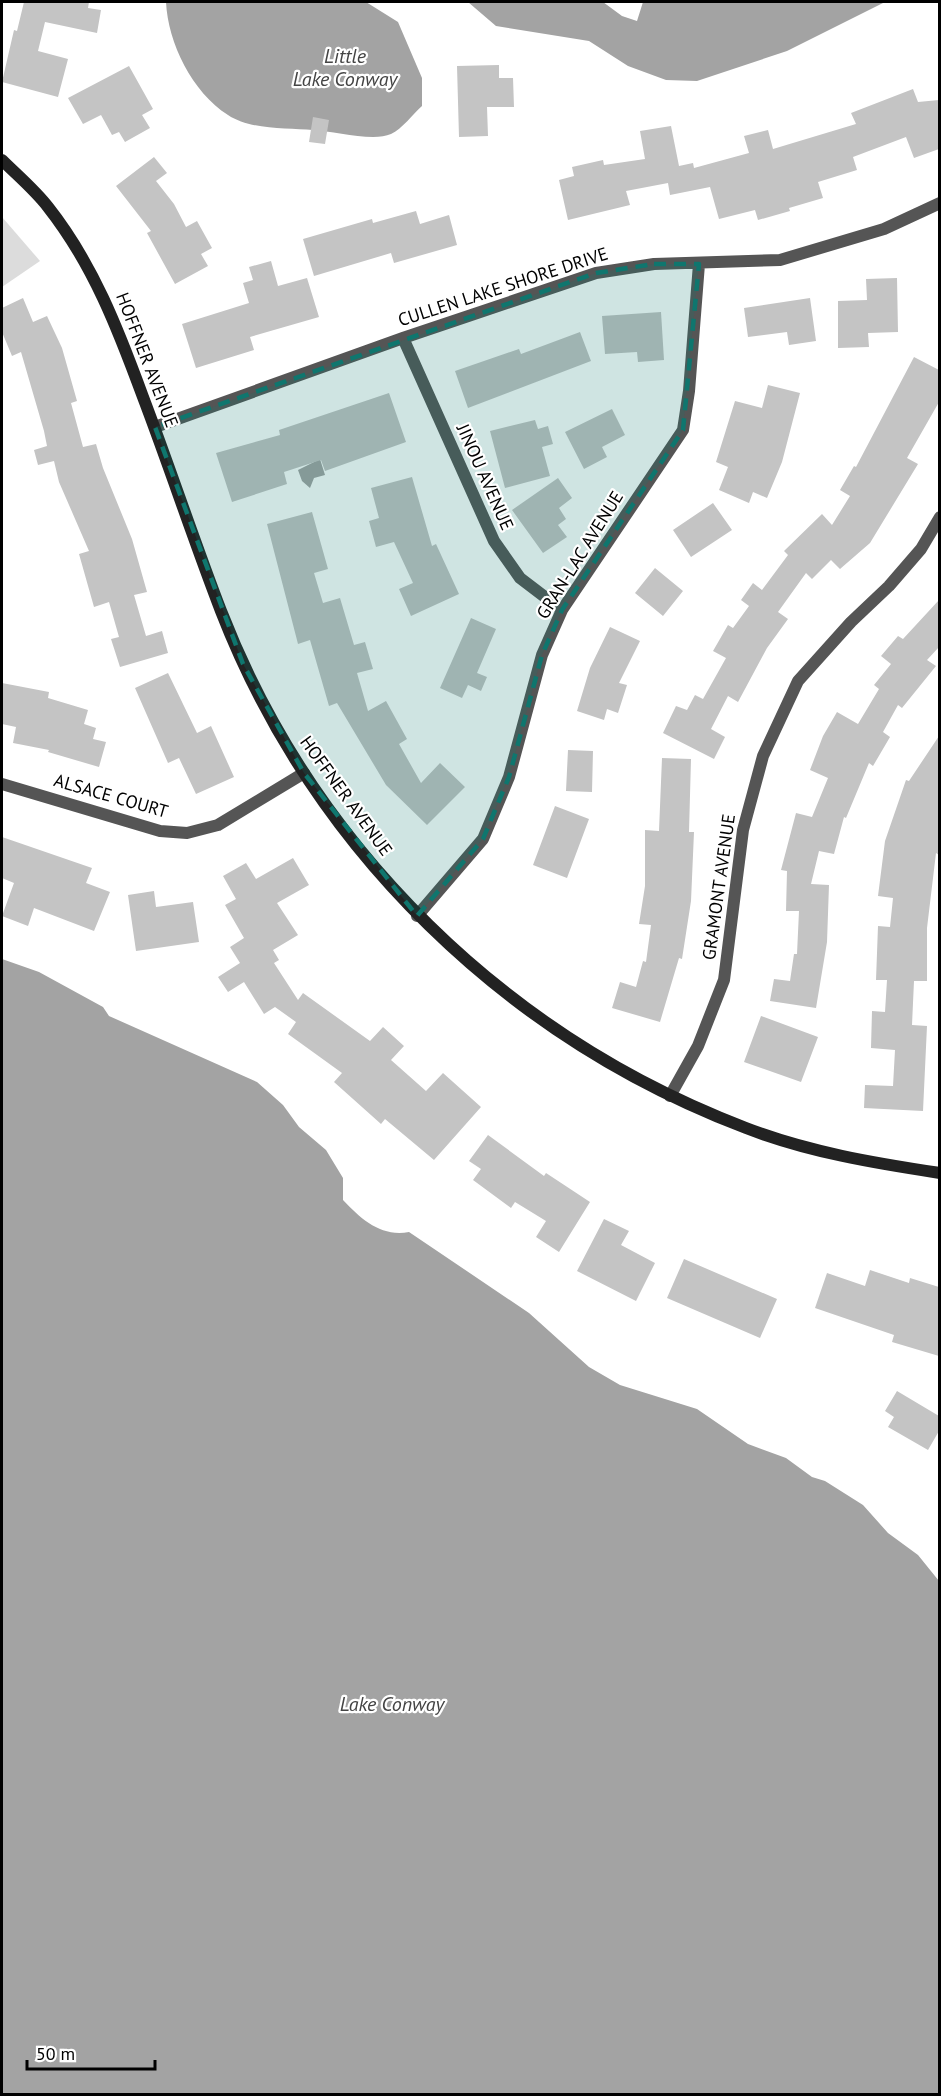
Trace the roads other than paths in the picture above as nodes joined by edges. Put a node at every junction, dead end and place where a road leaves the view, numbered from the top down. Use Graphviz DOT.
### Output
graph roads {
  1 [pos="2,160"];
  2 [pos="939,203"];
  3 [pos="699,264"];
  4 [pos="403,338"];
  5 [pos="154,427"];
  6 [pos="939,518"];
  7 [pos="562,610"];
  8 [pos="304,773"];
  9 [pos="2,784"];
  10 [pos="417,916"];
  11 [pos="670,1096"];
  12 [pos="939,1173"];
  1 -- 5 [label="main road, HOFFNER AVENUE"];
  2 -- 3 [label="street, CULLEN LAKE SHORE DRIVE"];
  3 -- 4 [label="street, CULLEN LAKE SHORE DRIVE"];
  3 -- 7 [label="street, GRAN-LAC AVENUE"];
  4 -- 5 [label="street, CULLEN LAKE SHORE DRIVE"];
  4 -- 7 [label="street, JINOU AVENUE"];
  5 -- 8 [label="main road, HOFFNER AVENUE"];
  6 -- 11 [label="street, GRAMONT AVENUE"];
  7 -- 10 [label="street, GRAN-LAC AVENUE"];
  8 -- 9 [label="street, ALSACE COURT"];
  8 -- 10 [label="main road, HOFFNER AVENUE"];
  10 -- 11 [label="main road, HOFFNER AVENUE"];
  11 -- 12 [label="main road, HOFFNER AVENUE"];
}
